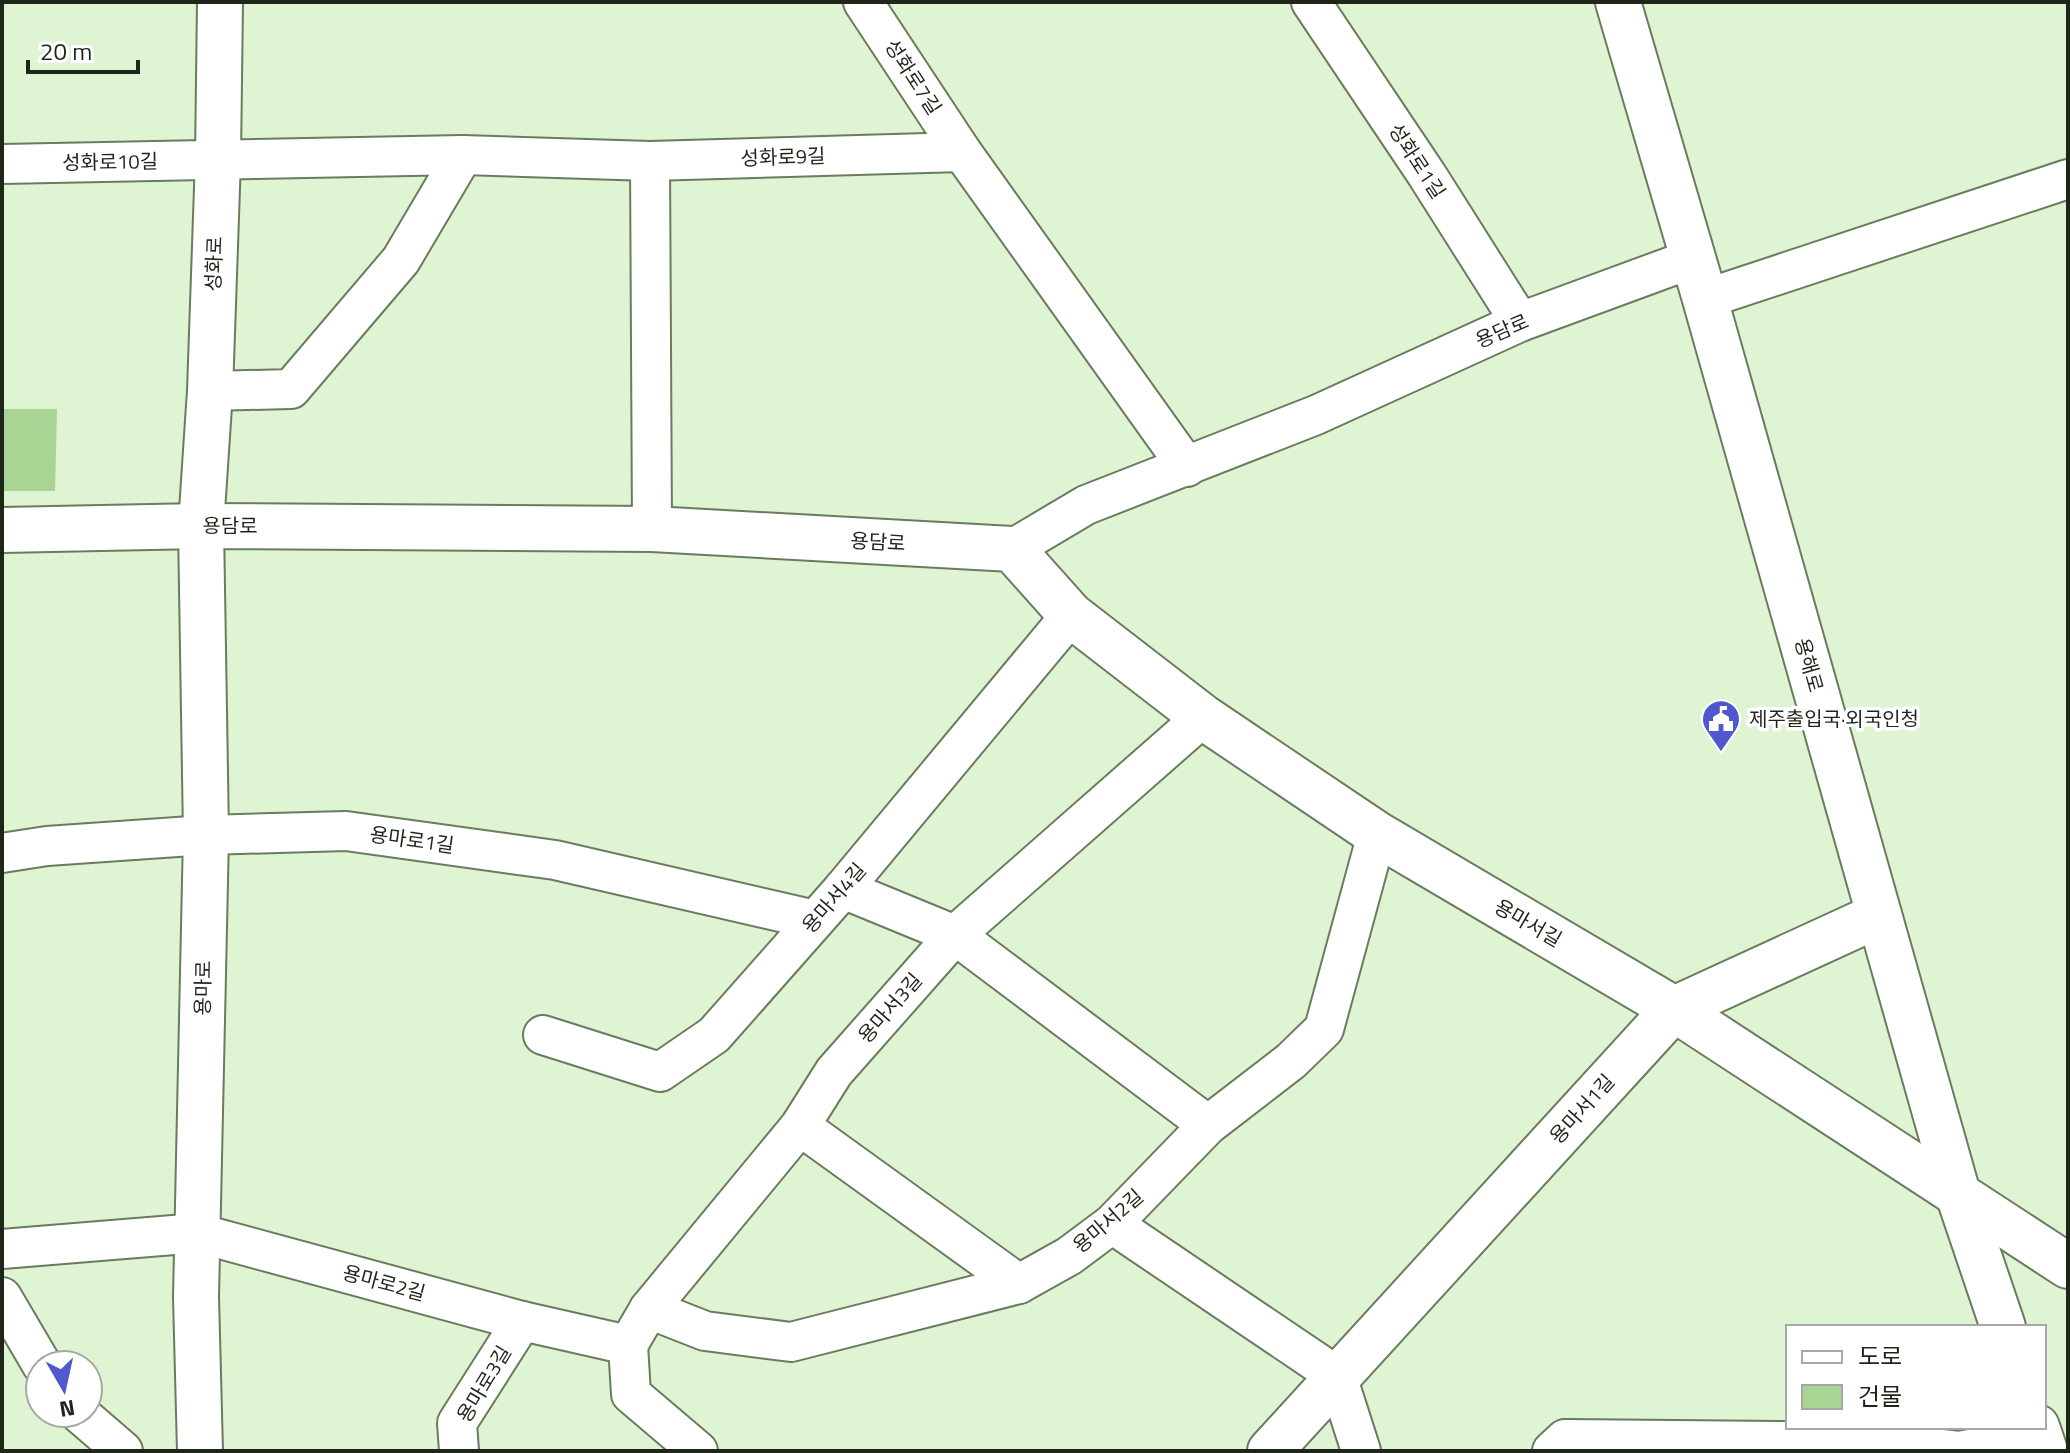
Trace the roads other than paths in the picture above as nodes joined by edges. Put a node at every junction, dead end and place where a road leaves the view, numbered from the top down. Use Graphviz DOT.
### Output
graph roads {
  1 [pos="220,2"];
  2 [pos="863,2"];
  3 [pos="1311,2"];
  4 [pos="1618,2"];
  5 [pos="962,152"];
  6 [pos="463,155"];
  7 [pos="218,159"];
  8 [pos="650,161"];
  9 [pos="2,164"];
  10 [pos="2068,179"];
  11 [pos="1694,258"];
  12 [pos="1705,299"];
  13 [pos="1520,322"];
  14 [pos="210,391"];
  15 [pos="1187,467"];
  16 [pos="201,526"];
  17 [pos="652,529"];
  18 [pos="2,530"];
  19 [pos="1012,549"];
  20 [pos="1071,615"];
  21 [pos="1203,717"];
  22 [pos="1377,834"];
  23 [pos="206,835"];
  24 [pos="2,853"];
  25 [pos="843,889"];
  26 [pos="1879,915"];
  27 [pos="815,920"];
  28 [pos="955,935"];
  29 [pos="1674,1009"];
  30 [pos="543,1035"];
  31 [pos="1208,1125"];
  32 [pos="800,1126"];
  33 [pos="1958,1194"];
  34 [pos="1112,1224"];
  35 [pos="198,1233"];
  36 [pos="2,1249"];
  37 [pos="2068,1266"];
  38 [pos="1019,1284"];
  39 [pos="2,1297"];
  40 [pos="649,1309"];
  41 [pos="522,1321"];
  42 [pos="2002,1325"];
  43 [pos="628,1345"];
  44 [pos="33,1349"];
  45 [pos="1337,1376"];
  46 [pos="98,1429"];
  47 [pos="2041,1438"];
  48 [pos="123,1451"];
  49 [pos="200,1451"];
  50 [pos="459,1451"];
  51 [pos="698,1451"];
  52 [pos="1270,1451"];
  53 [pos="1361,1451"];
  54 [pos="1552,1451"];
  1 -- 7 [label="street, 성화로"];
  2 -- 5 [label="street, 성화로7길"];
  3 -- 13 [label="street, 성화로1길"];
  4 -- 11 [label="street, 용해로"];
  5 -- 8 [label="street, 성화로9길"];
  5 -- 15 [label="street"];
  6 -- 7 [label="street, 성화로9길"];
  6 -- 8 [label="street, 성화로9길"];
  6 -- 14 [label="street"];
  7 -- 9 [label="street, 성화로10길"];
  7 -- 14 [label="street, 성화로"];
  8 -- 17 [label="street"];
  10 -- 12 [label="street"];
  11 -- 12 [label="street, 용해로"];
  11 -- 13 [label="street, 용담로"];
  12 -- 26 [label="street, 용해로"];
  13 -- 15 [label="street, 용담로"];
  14 -- 16 [label="street, 성화로"];
  15 -- 19 [label="street, 용담로"];
  16 -- 17 [label="street, 용담로"];
  16 -- 18 [label="street, 용담로"];
  16 -- 23 [label="street, 용마로"];
  17 -- 19 [label="street, 용담로"];
  19 -- 20 [label="street, 용마서길"];
  20 -- 21 [label="street, 용마서길"];
  20 -- 25 [label="street, 용마서4길"];
  21 -- 22 [label="street, 용마서길"];
  21 -- 28 [label="street, 용마서3길"];
  22 -- 29 [label="street, 용마서길"];
  22 -- 31 [label="street, 용마서2길"];
  23 -- 24 [label="street, 용마로1길"];
  23 -- 27 [label="street, 용마로1길"];
  23 -- 35 [label="street, 용마로"];
  25 -- 27 [label="street, 용마서4길"];
  25 -- 28 [label="street"];
  26 -- 29 [label="street, 용마서1길"];
  26 -- 33 [label="street, 용해로"];
  27 -- 30 [label="street, 용마서4길"];
  28 -- 31 [label="street"];
  28 -- 32 [label="street, 용마서3길"];
  29 -- 33 [label="street, 용마서길"];
  29 -- 45 [label="street, 용마서1길"];
  31 -- 34 [label="street, 용마서2길"];
  32 -- 38 [label="street"];
  32 -- 40 [label="street, 용마서3길"];
  33 -- 37 [label="street, 용마서길"];
  33 -- 42 [label="street, 용해로"];
  34 -- 38 [label="street, 용마서2길"];
  34 -- 45 [label="street"];
  35 -- 36 [label="street, 용마로2길"];
  35 -- 41 [label="street, 용마로2길"];
  35 -- 49 [label="street, 용마로"];
  38 -- 40 [label="street, 용마서2길"];
  39 -- 44 [label="street"];
  40 -- 43 [label="street, 용마서3길"];
  41 -- 43 [label="street, 용마로2길"];
  41 -- 50 [label="street, 용마로3길"];
  43 -- 51 [label="street"];
  45 -- 52 [label="street, 용마서1길"];
  45 -- 53 [label="street"];
  46 -- 48 [label="street"];
  47 -- 54 [label="street"];
}
